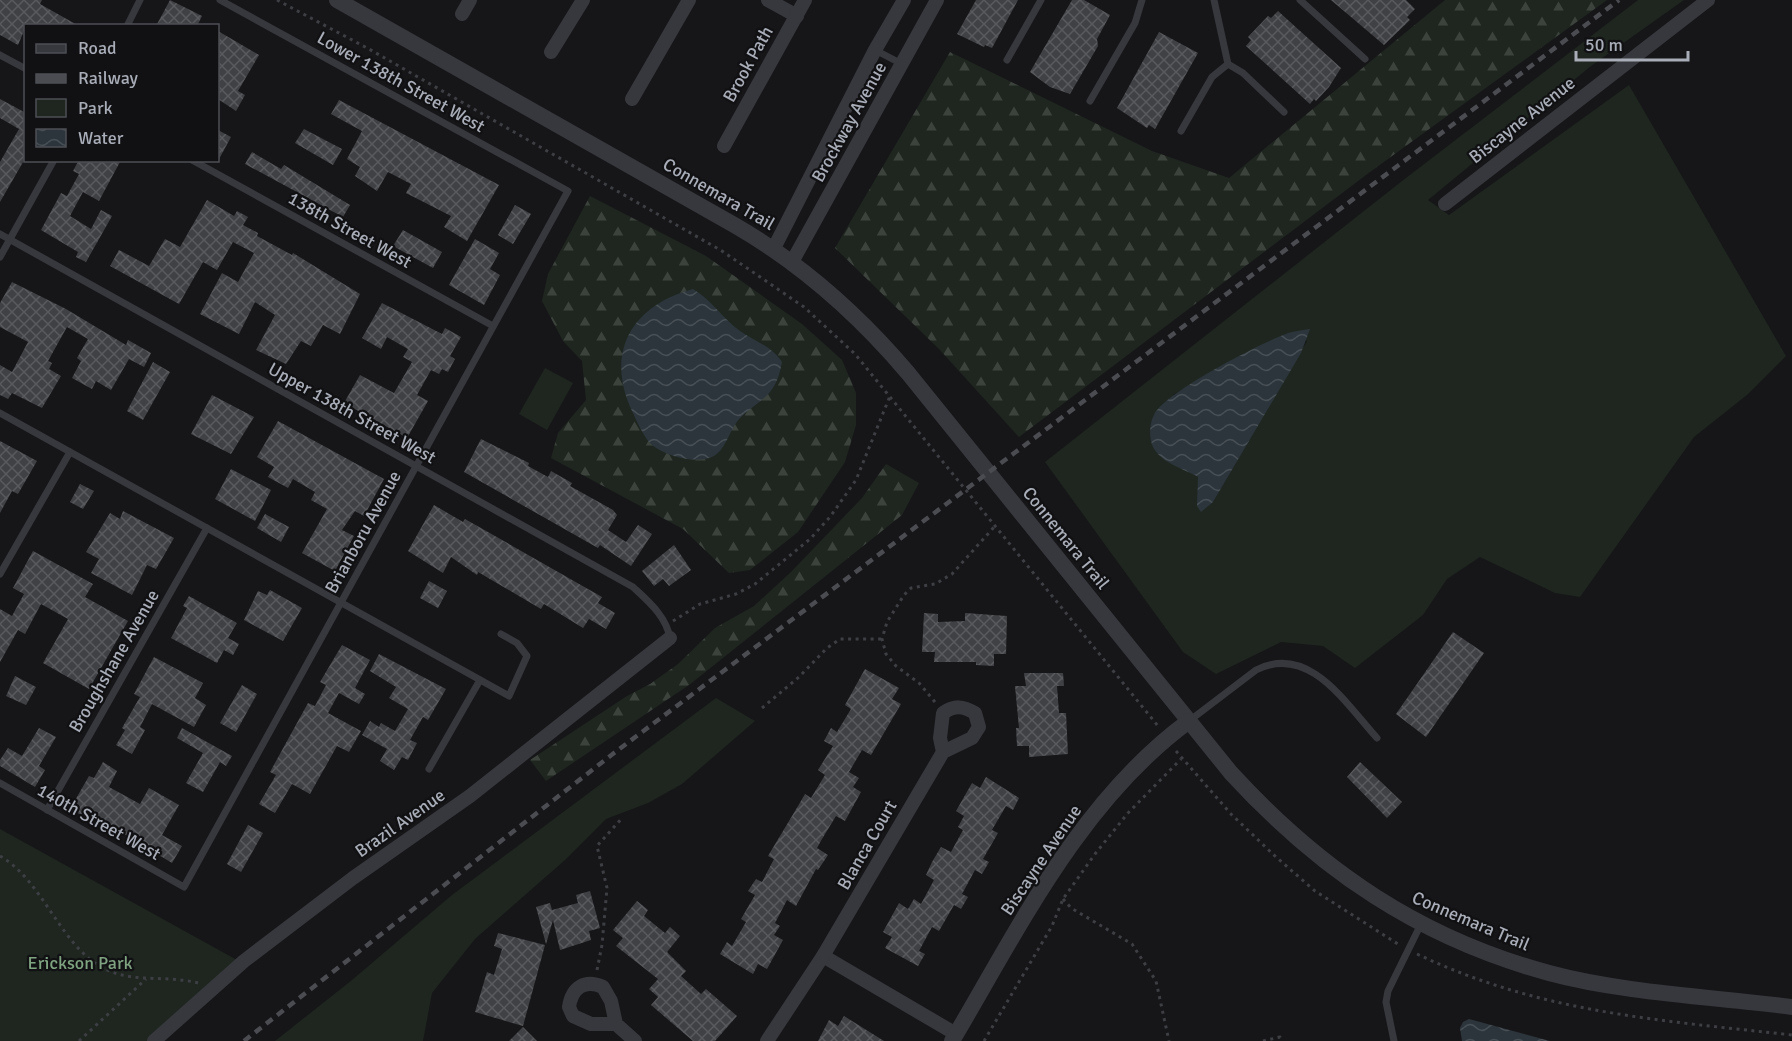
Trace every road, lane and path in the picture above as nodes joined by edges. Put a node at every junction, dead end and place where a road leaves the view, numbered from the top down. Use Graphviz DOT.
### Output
graph roads {
  1 [pos="140,0"];
  2 [pos="220,0"];
  3 [pos="277,0"];
  4 [pos="338,0"];
  5 [pos="470,0"];
  6 [pos="583,0"];
  7 [pos="689,0"];
  8 [pos="768,0"];
  9 [pos="805,0"];
  10 [pos="904,0"];
  11 [pos="937,0"];
  12 [pos="1041,0"];
  13 [pos="1142,0"];
  14 [pos="1214,0"];
  15 [pos="1300,0"];
  16 [pos="1707,0"];
  17 [pos="462,14"];
  18 [pos="797,16"];
  19 [pos="128,24"];
  20 [pos="875,50"];
  21 [pos="551,52"];
  22 [pos="0,55"];
  23 [pos="1365,59"];
  24 [pos="1007,60"];
  25 [pos="903,64"];
  26 [pos="1228,64"];
  27 [pos="24,68"];
  28 [pos="632,99"];
  29 [pos="1090,101"];
  30 [pos="1284,112"];
  31 [pos="1181,131"];
  32 [pos="724,147"];
  33 [pos="53,162"];
  34 [pos="196,162"];
  35 [pos="568,191"];
  36 [pos="1446,204"];
  37 [pos="0,234"];
  38 [pos="10,239"];
  39 [pos="774,248"];
  40 [pos="0,257"];
  41 [pos="792,262"];
  42 [pos="494,326"];
  43 [pos="890,396"];
  44 [pos="0,413"];
  45 [pos="70,452"];
  46 [pos="416,466"];
  47 [pos="995,526"];
  48 [pos="207,528"];
  49 [pos="0,574"];
  50 [pos="341,603"];
  51 [pos="669,632"];
  52 [pos="501,634"];
  53 [pos="882,639"];
  54 [pos="480,680"];
  55 [pos="762,708"];
  56 [pos="944,713"];
  57 [pos="1189,721"];
  58 [pos="1167,737"];
  59 [pos="1377,738"];
  60 [pos="943,752"];
  61 [pos="1181,759"];
  62 [pos="429,769"];
  63 [pos="0,783"];
  64 [pos="47,810"];
  65 [pos="623,817"];
  66 [pos="0,856"];
  67 [pos="184,887"];
  68 [pos="1064,899"];
  69 [pos="1421,924"];
  70 [pos="1407,950"];
  71 [pos="823,956"];
  72 [pos="146,979"];
  73 [pos="594,983"];
  74 [pos="209,991"];
  75 [pos="1792,1007"];
  76 [pos="616,1024"];
  77 [pos="1792,1035"];
  78 [pos="954,1037"];
  79 [pos="79,1041"];
  80 [pos="154,1041"];
  81 [pos="635,1041"];
  82 [pos="768,1041"];
  83 [pos="984,1041"];
  84 [pos="1169,1041"];
  85 [pos="1263,1041"];
  86 [pos="1281,1041"];
  87 [pos="1394,1041"];
  1 -- 19 [label="lane"];
  2 -- 35 [label="lane, Lower 138th Street West"];
  3 -- 43 [label="path"];
  4 -- 39 [label="street, Connemara Trail"];
  5 -- 17 [label="street"];
  6 -- 21 [label="street"];
  7 -- 28 [label="street"];
  8 -- 18 [label="street"];
  9 -- 18 [label="street, Brook Path"];
  10 -- 20 [label="street, Brockway Avenue"];
  11 -- 25 [label="street, Brockway Avenue"];
  12 -- 24 [label="lane"];
  13 -- 29 [label="lane"];
  14 -- 26 [label="lane"];
  15 -- 23 [label="lane"];
  16 -- 36 [label="street, Biscayne Avenue"];
  18 -- 32 [label="street, Brook Path"];
  20 -- 25 [label="lane"];
  20 -- 39 [label="street, Brockway Avenue"];
  22 -- 27 [label="lane"];
  25 -- 41 [label="street, Brockway Avenue"];
  26 -- 30 [label="lane"];
  26 -- 31 [label="lane"];
  33 -- 38 [label="lane"];
  34 -- 42 [label="lane, 138th Street West"];
  35 -- 42 [label="lane, Brianboru Avenue"];
  37 -- 38 [label="lane, Upper 138th Street West"];
  38 -- 40 [label="lane"];
  38 -- 46 [label="lane, Upper 138th Street West"];
  39 -- 41 [label="street, Connemara Trail"];
  41 -- 57 [label="street, Connemara Trail"];
  42 -- 46 [label="lane, Brianboru Avenue"];
  43 -- 47 [label="path"];
  43 -- 51 [label="path"];
  44 -- 45 [label="lane"];
  45 -- 48 [label="lane"];
  45 -- 49 [label="lane"];
  46 -- 50 [label="lane, Brianboru Avenue"];
  46 -- 51 [label="lane, Upper 138th Street West"];
  47 -- 53 [label="path"];
  47 -- 58 [label="path"];
  48 -- 50 [label="lane"];
  48 -- 64 [label="lane, Broughshane Avenue"];
  50 -- 54 [label="lane"];
  50 -- 67 [label="lane, Brianboru Avenue"];
  51 -- 74 [label="street, Brazil Avenue"];
  52 -- 54 [label="lane"];
  53 -- 55 [label="path"];
  53 -- 56 [label="path"];
  54 -- 62 [label="lane"];
  56 -- 60 [label="street"];
  56 -- 60 [label="street"];
  57 -- 58 [label="street, Biscayne Avenue"];
  57 -- 59 [label="lane"];
  57 -- 69 [label="street, Connemara Trail"];
  58 -- 61 [label="path"];
  58 -- 78 [label="street, Biscayne Avenue"];
  60 -- 71 [label="street, Blanca Court"];
  61 -- 68 [label="path"];
  61 -- 70 [label="path"];
  63 -- 64 [label="lane, 140th Street West"];
  64 -- 67 [label="lane, 140th Street West"];
  65 -- 73 [label="path"];
  66 -- 72 [label="path"];
  68 -- 83 [label="path"];
  68 -- 84 [label="path"];
  69 -- 70 [label="lane"];
  69 -- 75 [label="street, Connemara Trail"];
  70 -- 77 [label="path"];
  70 -- 87 [label="lane"];
  71 -- 78 [label="street"];
  71 -- 82 [label="street, Blanca Court"];
  72 -- 74 [label="path"];
  72 -- 79 [label="path"];
  73 -- 76 [label="street"];
  73 -- 76 [label="street"];
  74 -- 80 [label="street, Brazil Avenue"];
  76 -- 81 [label="street"];
  85 -- 86 [label="path"];
}
